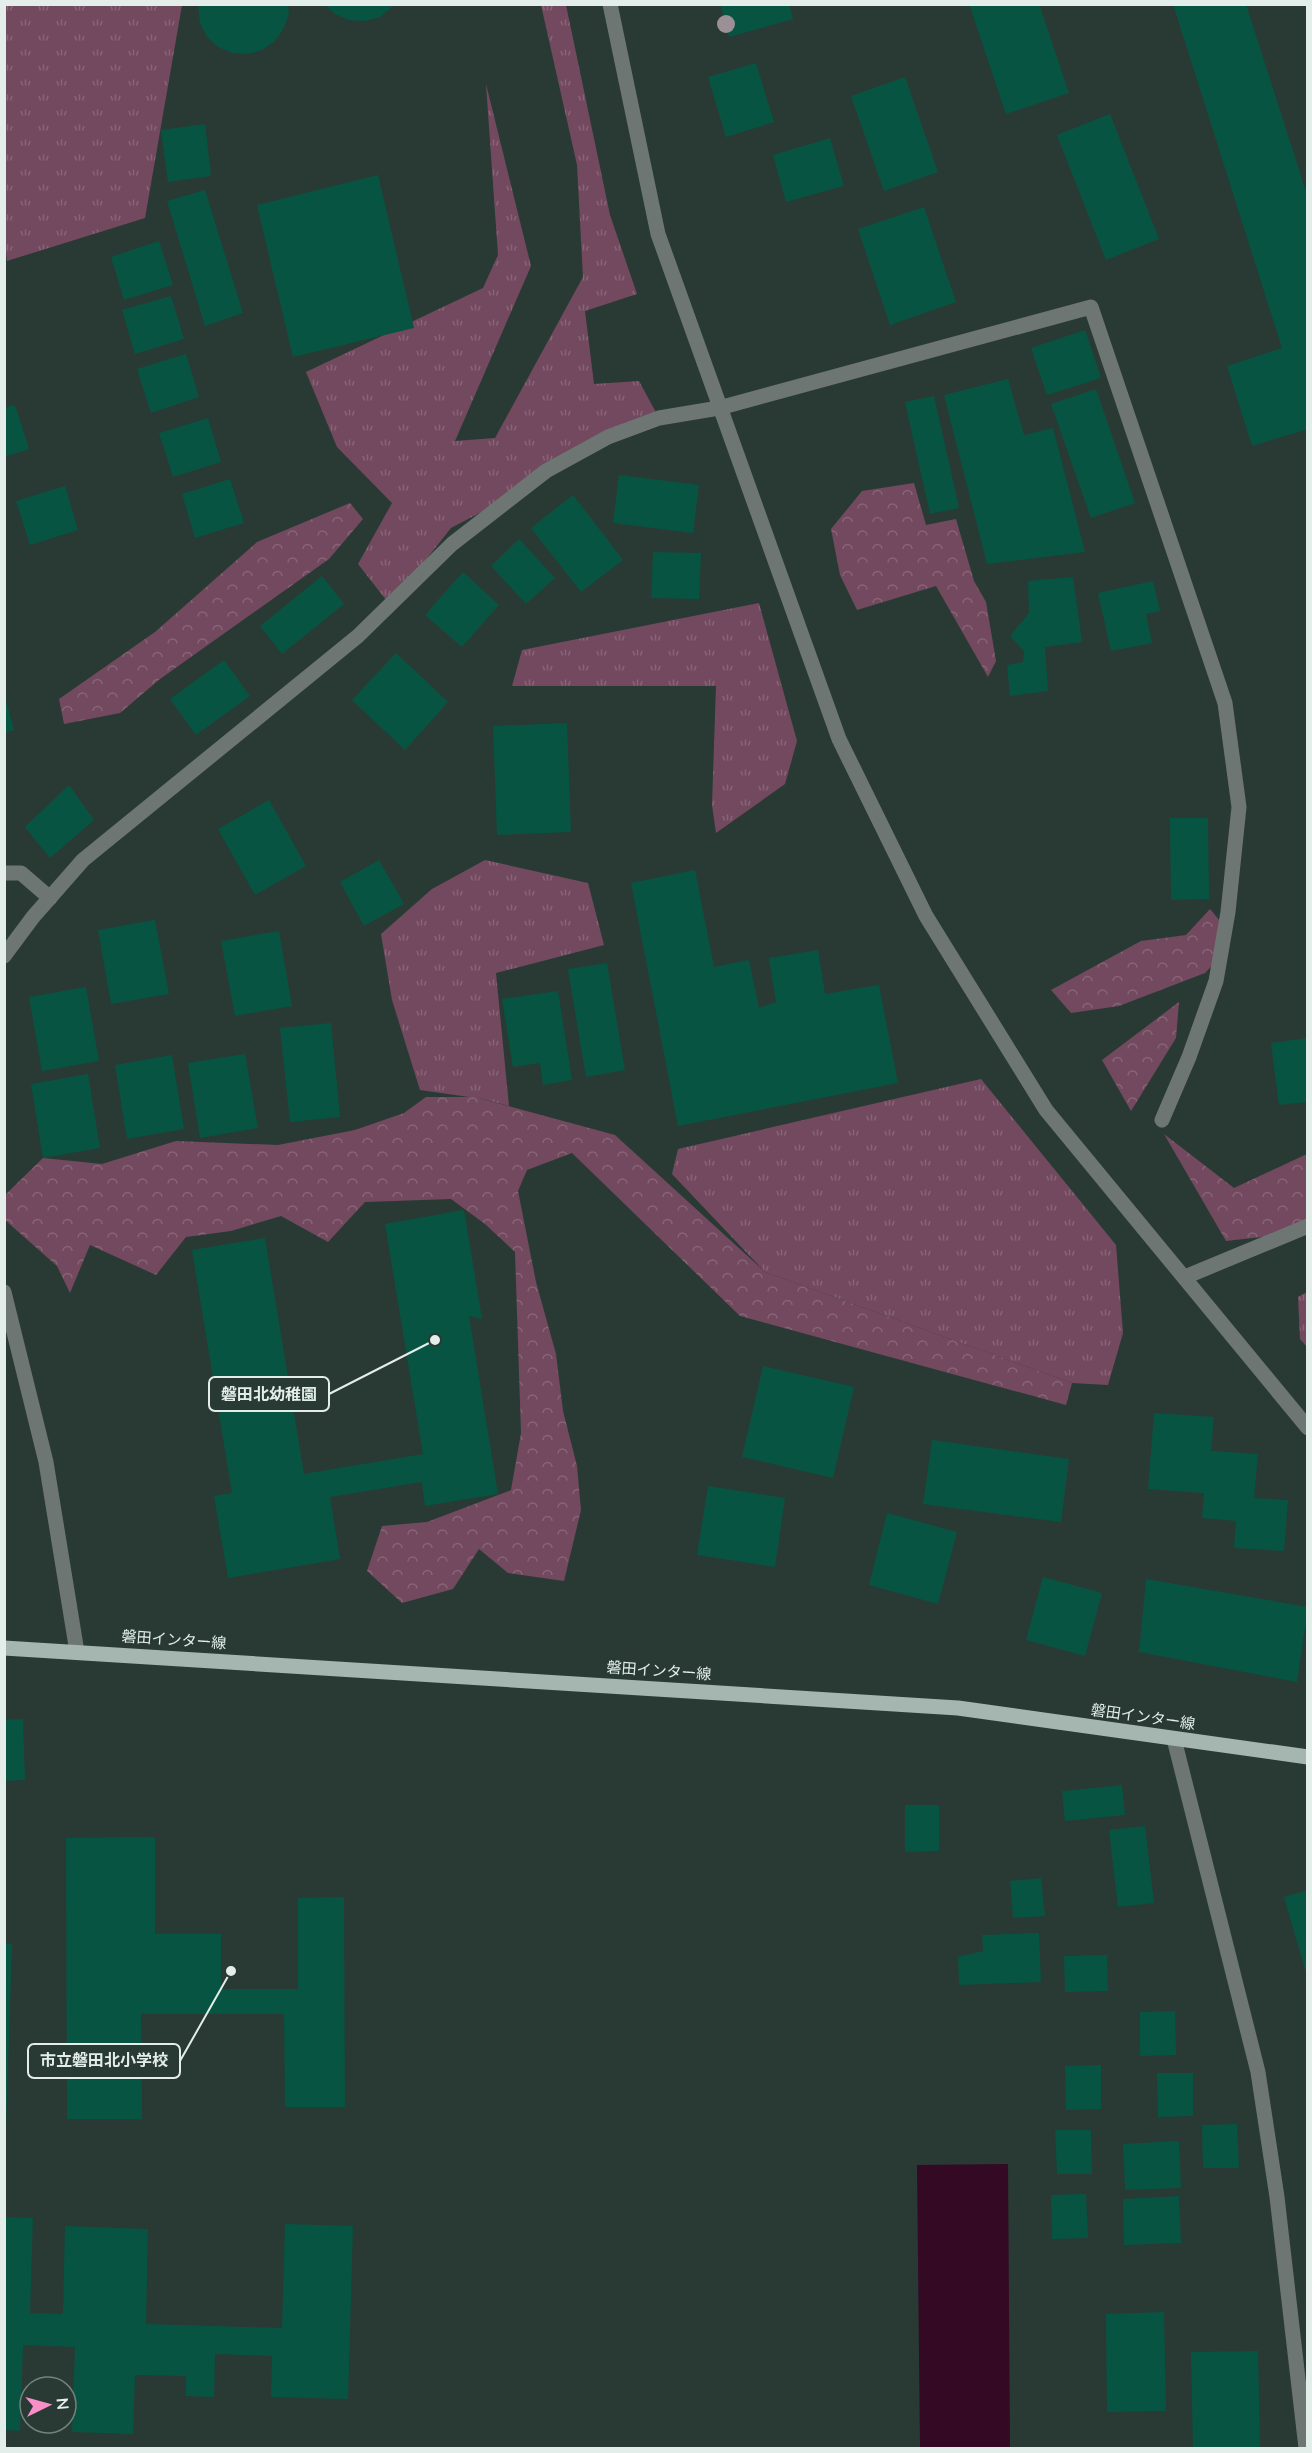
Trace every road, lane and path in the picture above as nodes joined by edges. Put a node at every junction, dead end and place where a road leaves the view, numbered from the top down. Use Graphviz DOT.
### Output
graph roads {
  1 [pos="610,4"];
  2 [pos="719,408"];
  3 [pos="4,873"];
  4 [pos="50,898"];
  5 [pos="4,956"];
  6 [pos="1162,1120"];
  7 [pos="1308,1226"];
  8 [pos="1185,1277"];
  9 [pos="4,1292"];
  10 [pos="1308,1428"];
  11 [pos="4,1648"];
  12 [pos="77,1652"];
  13 [pos="1174,1739"];
  14 [pos="1308,1757"];
  15 [pos="1306,2448"];
  1 -- 2 [label="street"];
  2 -- 4 [label="street"];
  2 -- 6 [label="street"];
  2 -- 8 [label="street"];
  3 -- 4 [label="street"];
  4 -- 5 [label="street"];
  7 -- 8 [label="street"];
  8 -- 10 [label="street"];
  9 -- 12 [label="street"];
  11 -- 12 [label="main road, 磐田インター線"];
  12 -- 13 [label="main road, 磐田インター線"];
  13 -- 14 [label="main road, 磐田インター線"];
  13 -- 15 [label="street"];
}
